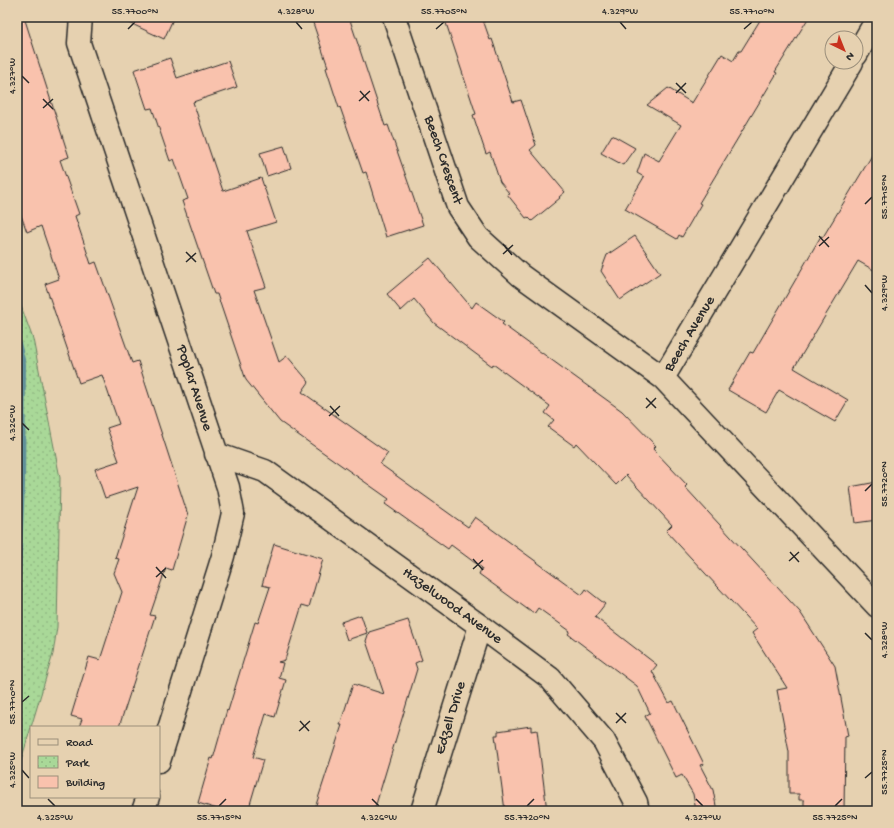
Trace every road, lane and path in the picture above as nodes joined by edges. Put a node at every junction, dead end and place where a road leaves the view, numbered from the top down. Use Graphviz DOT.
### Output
graph roads {
  1 [pos="82,17"];
  2 [pos="394,17"];
  3 [pos="877,20"];
  4 [pos="864,42"];
  5 [pos="847,70"];
  6 [pos="664,378"];
  7 [pos="216,454"];
  8 [pos="877,606"];
  9 [pos="480,626"];
  10 [pos="160,758"];
  11 [pos="148,798"];
  12 [pos="144,811"];
  13 [pos="422,811"];
  14 [pos="638,811"];
  1 -- 7 [label="street, Poplar Avenue"];
  2 -- 6 [label="street, Beech Crescent"];
  3 -- 4 [label="street"];
  5 -- 6 [label="street, Beech Avenue"];
  6 -- 8 [label="street, Beech Avenue"];
  7 -- 9 [label="street, Hazelwood Avenue"];
  7 -- 10 [label="street, Poplar Avenue"];
  9 -- 13 [label="street, Edzell Drive"];
  9 -- 14 [label="street, Hazelwood Avenue"];
  11 -- 12 [label="street"];
}
